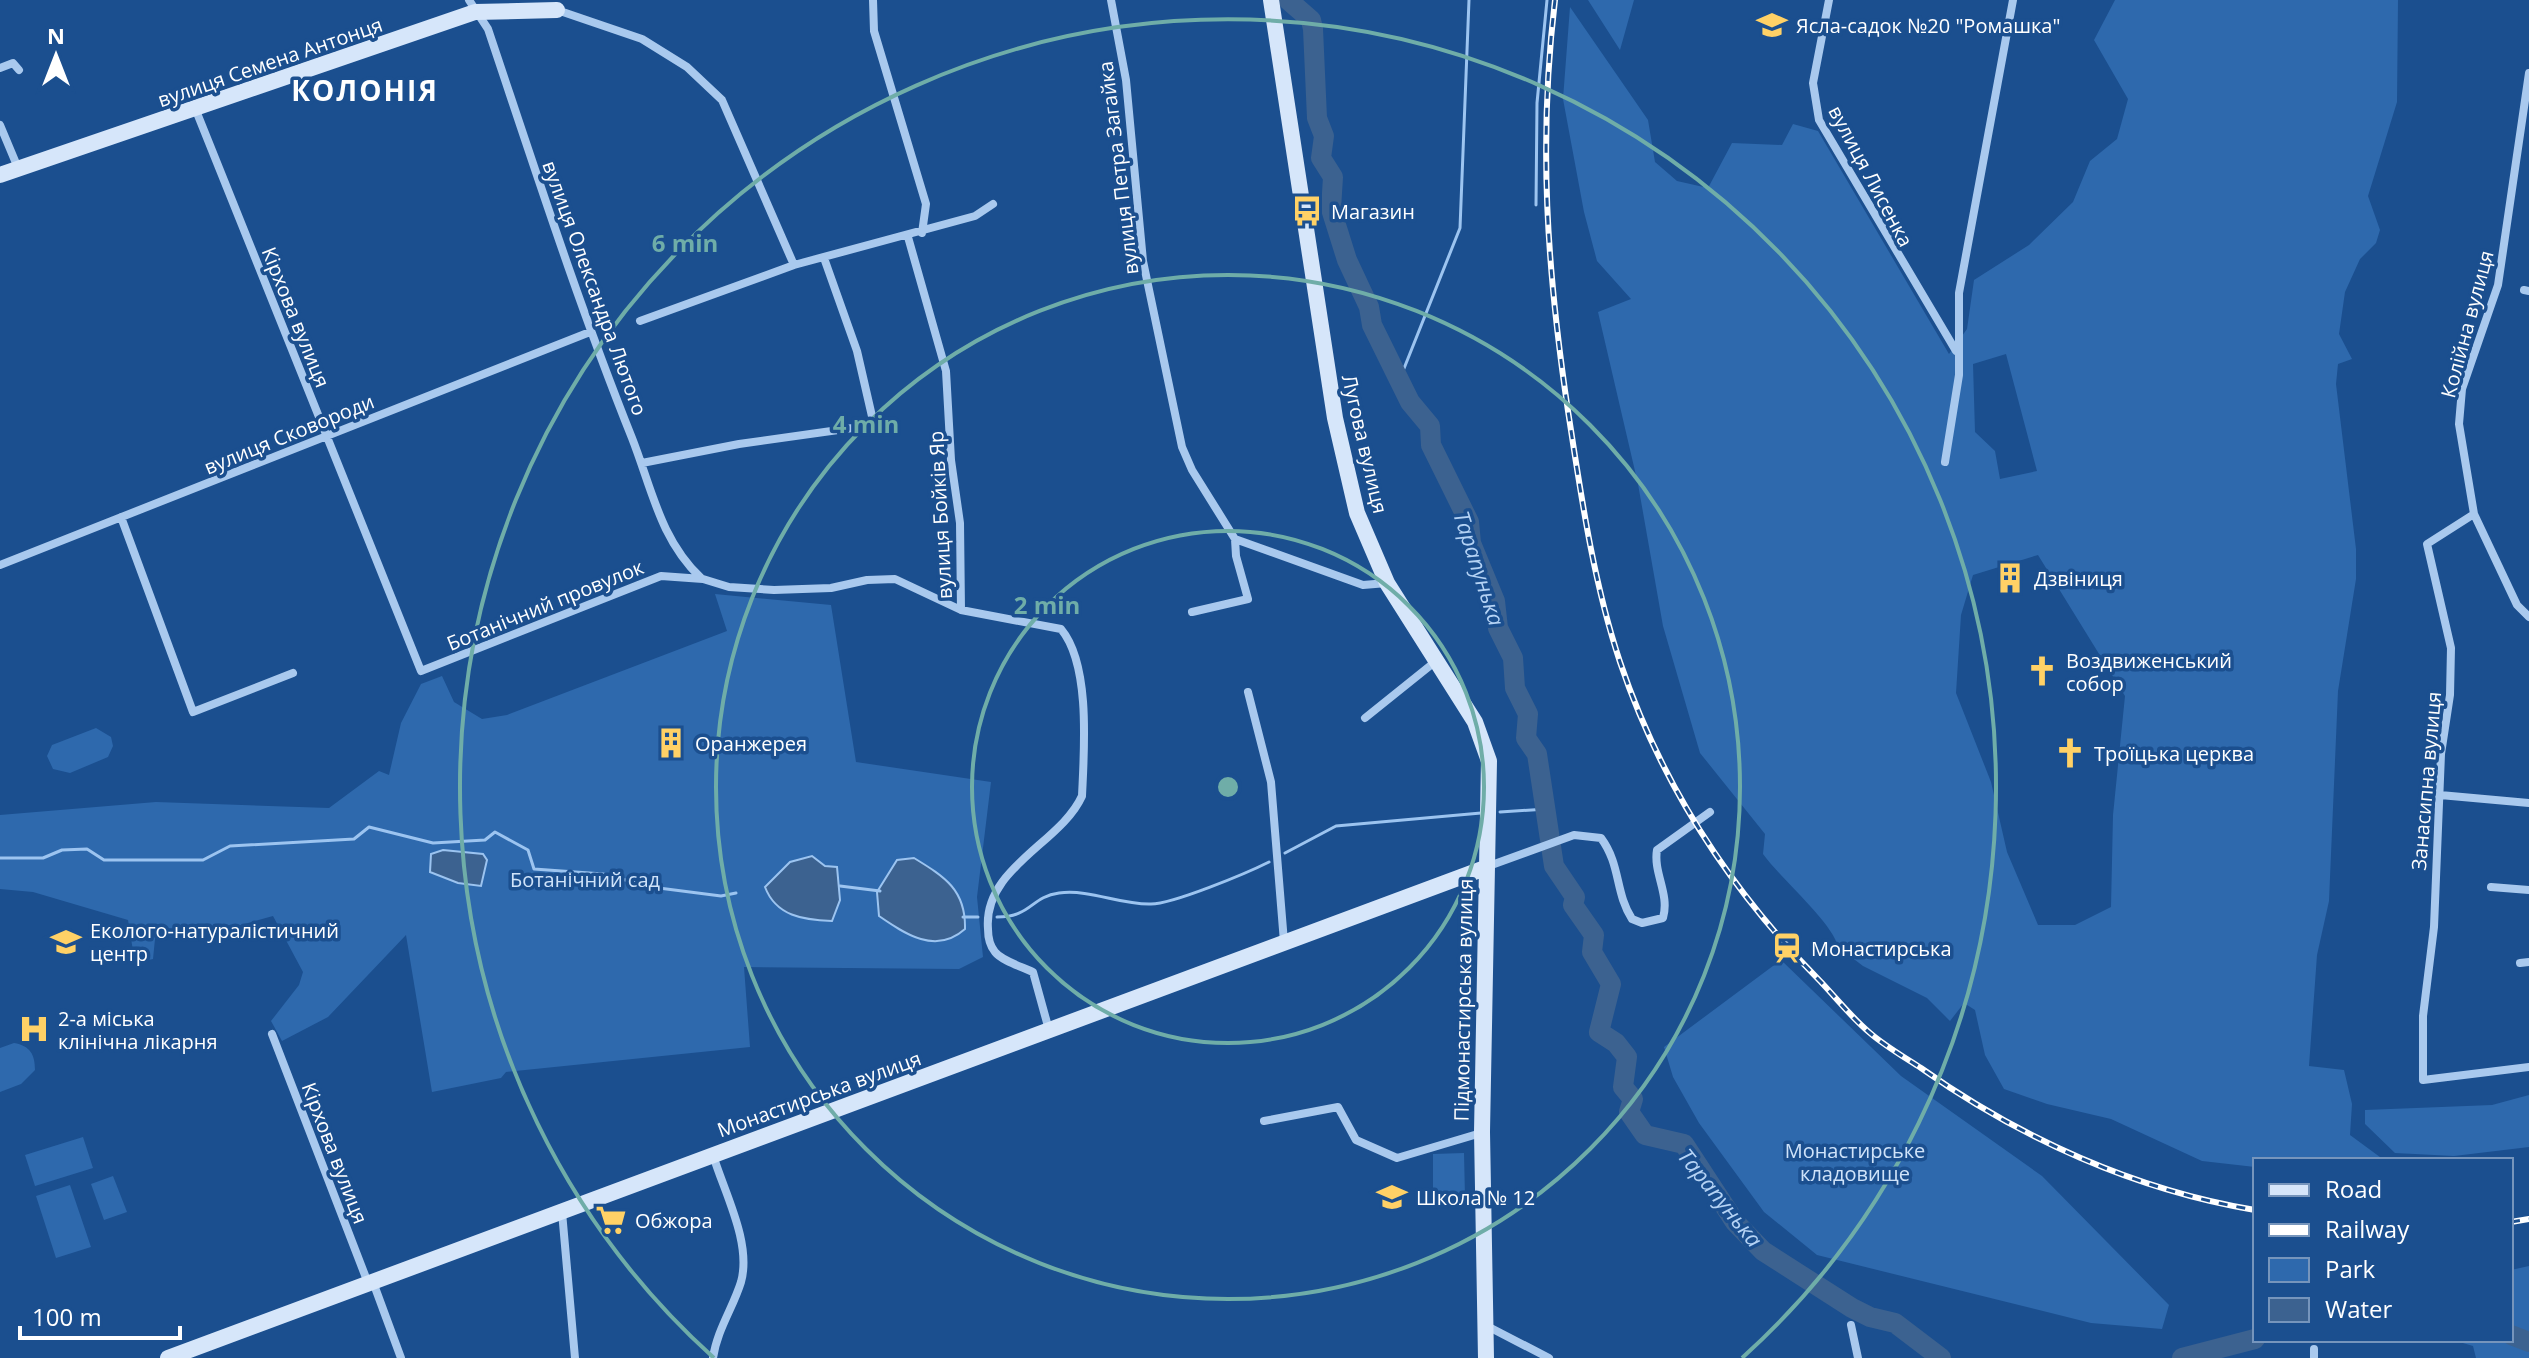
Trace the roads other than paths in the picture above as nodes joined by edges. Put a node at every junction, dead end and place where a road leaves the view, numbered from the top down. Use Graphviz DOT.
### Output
graph roads {
  1 [pos="873,0"];
  2 [pos="1111,0"];
  3 [pos="1271,0"];
  4 [pos="1829,0"];
  5 [pos="2013,0"];
  6 [pos="472,6"];
  7 [pos="557,10"];
  8 [pos="0,68"];
  9 [pos="19,70"];
  10 [pos="2529,73"];
  11 [pos="195,108"];
  12 [pos="2526,111"];
  13 [pos="0,125"];
  14 [pos="19,169"];
  15 [pos="0,175"];
  16 [pos="993,204"];
  17 [pos="922,233"];
  18 [pos="908,237"];
  19 [pos="824,258"];
  20 [pos="794,265"];
  21 [pos="640,321"];
  22 [pos="590,332"];
  23 [pos="1956,352"];
  24 [pos="327,436"];
  25 [pos="1945,462"];
  26 [pos="642,463"];
  27 [pos="2474,514"];
  28 [pos="121,517"];
  29 [pos="1235,539"];
  30 [pos="0,565"];
  31 [pos="703,579"];
  32 [pos="1387,583"];
  33 [pos="961,610"];
  34 [pos="1192,612"];
  35 [pos="2529,617"];
  36 [pos="1436,661"];
  37 [pos="421,671"];
  38 [pos="293,673"];
  39 [pos="1248,692"];
  40 [pos="1365,718"];
  41 [pos="2440,795"];
  42 [pos="2529,803"];
  43 [pos="1710,812"];
  44 [pos="1485,868"];
  45 [pos="2491,887"];
  46 [pos="2529,890"];
  47 [pos="1284,943"];
  48 [pos="1049,1030"];
  49 [pos="272,1034"];
  50 [pos="2529,1067"];
  51 [pos="1264,1121"];
  52 [pos="1482,1132"];
  53 [pos="713,1155"];
  54 [pos="562,1211"];
  55 [pos="370,1283"];
  56 [pos="1851,1325"];
  57 [pos="1487,1326"];
  58 [pos="168,1358"];
  59 [pos="401,1358"];
  60 [pos="575,1358"];
  61 [pos="713,1358"];
  62 [pos="1486,1358"];
  63 [pos="1549,1358"];
  64 [pos="1858,1358"];
  1 -- 17 [label="street"];
  2 -- 29 [label="street, вулиця Петра Загайка"];
  3 -- 32 [label="street, Лугова вулиця"];
  4 -- 23 [label="street, вулиця Лисенка"];
  5 -- 23 [label="street"];
  6 -- 7 [label="street, вулиця Семена Антонця"];
  6 -- 11 [label="street, вулиця Семена Антонця"];
  6 -- 22 [label="street, вулиця Олександра Лютого"];
  7 -- 20 [label="street"];
  8 -- 9 [label="street"];
  10 -- 12 [label="street, Колійна вулиця"];
  11 -- 14 [label="street, вулиця Семена Антонця"];
  11 -- 24 [label="street, Кірхова вулиця"];
  12 -- 27 [label="street, Колійна вулиця"];
  13 -- 14 [label="street"];
  14 -- 15 [label="street, вулиця Семена Антонця"];
  16 -- 17 [label="street"];
  17 -- 18 [label="street"];
  18 -- 19 [label="street"];
  18 -- 33 [label="street, вулиця Бойків Яр"];
  19 -- 20 [label="street"];
  19 -- 26 [label="street"];
  20 -- 21 [label="street"];
  22 -- 24 [label="street, вулиця Сковороди"];
  22 -- 26 [label="street, вулиця Олександра Лютого"];
  23 -- 25 [label="street"];
  24 -- 28 [label="street, вулиця Сковороди"];
  24 -- 37 [label="street, Кірхова вулиця"];
  26 -- 31 [label="street, вулиця Олександра Лютого"];
  27 -- 35 [label="street, Колійна вулиця"];
  27 -- 41 [label="street, Занасипна вулиця"];
  28 -- 30 [label="street, вулиця Сковороди"];
  28 -- 38 [label="street"];
  29 -- 32 [label="street"];
  29 -- 34 [label="street"];
  31 -- 33 [label="street, Ботанічний провулок"];
  31 -- 37 [label="street, Ботанічний провулок"];
  32 -- 36 [label="street, Лугова вулиця"];
  33 -- 48 [label="street, вулиця Бойків Яр"];
  36 -- 40 [label="street"];
  36 -- 44 [label="street, Лугова вулиця"];
  39 -- 47 [label="street"];
  41 -- 42 [label="street"];
  41 -- 50 [label="street, Занасипна вулиця"];
  43 -- 44 [label="street"];
  44 -- 47 [label="street, Монастирська вулиця"];
  44 -- 52 [label="street, Підмонастирська вулиця"];
  45 -- 46 [label="street"];
  47 -- 48 [label="street, Монастирська вулиця"];
  48 -- 53 [label="street, Монастирська вулиця"];
  49 -- 55 [label="street, Кірхова вулиця"];
  51 -- 52 [label="street, Підмонастирська вулиця"];
  52 -- 57 [label="street, Підмонастирська вулиця"];
  53 -- 54 [label="street, Монастирська вулиця"];
  53 -- 61 [label="street"];
  54 -- 55 [label="street, Монастирська вулиця"];
  54 -- 60 [label="street"];
  55 -- 58 [label="street, Монастирська вулиця"];
  55 -- 59 [label="street, Кірхова вулиця"];
  56 -- 64 [label="street"];
  57 -- 62 [label="street, Підмонастирська вулиця"];
  57 -- 63 [label="street"];
}
